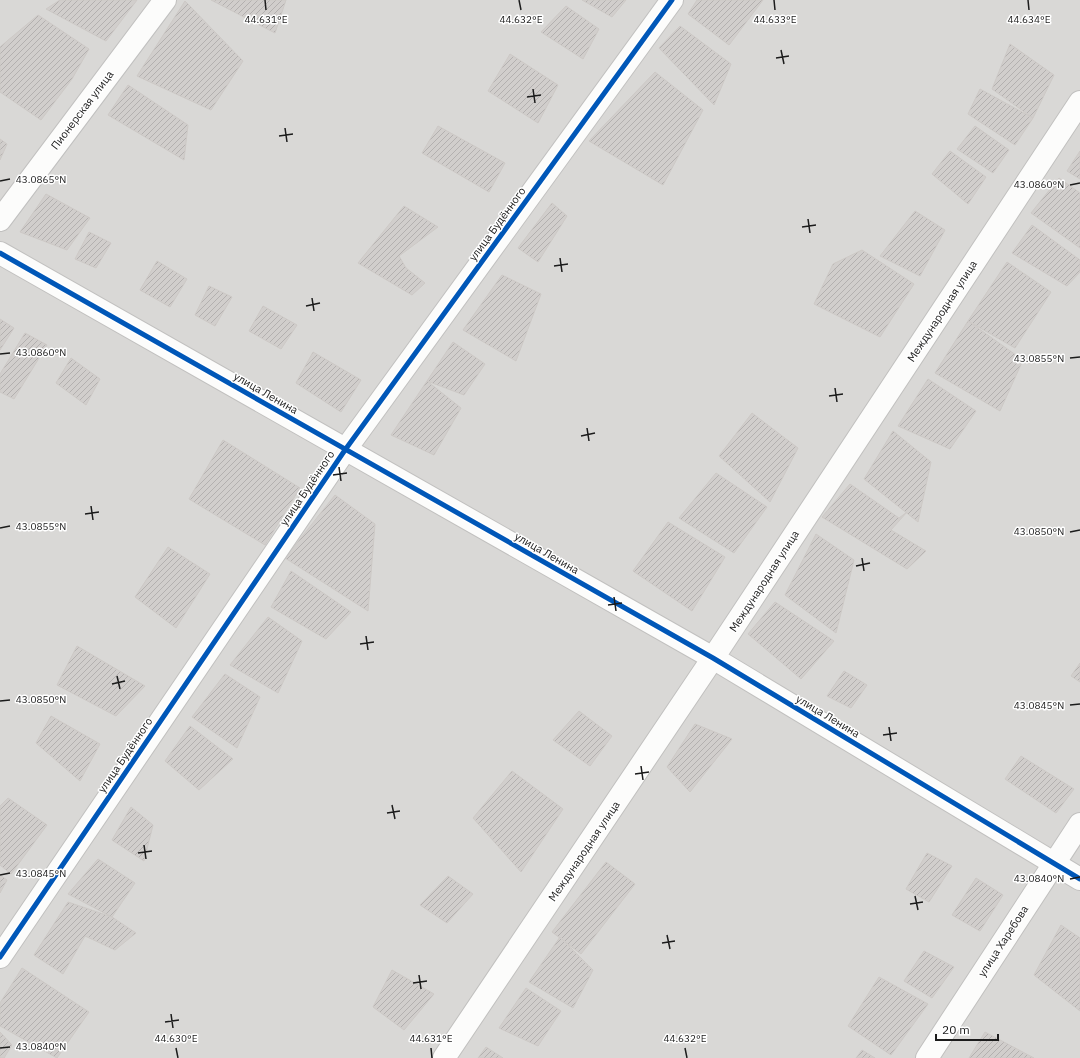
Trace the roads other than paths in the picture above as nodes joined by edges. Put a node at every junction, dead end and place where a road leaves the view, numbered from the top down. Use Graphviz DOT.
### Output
graph roads {
  1 [pos="165,0"];
  2 [pos="672,0"];
  3 [pos="1080,102"];
  4 [pos="0,220"];
  5 [pos="0,253"];
  6 [pos="345,450"];
  7 [pos="713,658"];
  8 [pos="1080,824"];
  9 [pos="1053,863"];
  10 [pos="1080,879"];
  11 [pos="0,957"];
  12 [pos="444,1058"];
  13 [pos="927,1058"];
  1 -- 4 [label="street, Пионерская улица"];
  2 -- 6 [label="street, улица Будённого"];
  3 -- 7 [label="street, Международная улица"];
  5 -- 6 [label="street, улица Ленина"];
  6 -- 7 [label="street, улица Ленина"];
  6 -- 11 [label="street, улица Будённого"];
  7 -- 9 [label="street, улица Ленина"];
  7 -- 12 [label="street, Международная улица"];
  8 -- 9 [label="street, улица Харебова"];
  9 -- 10 [label="street, улица Ленина"];
  9 -- 13 [label="street, улица Харебова"];
}
